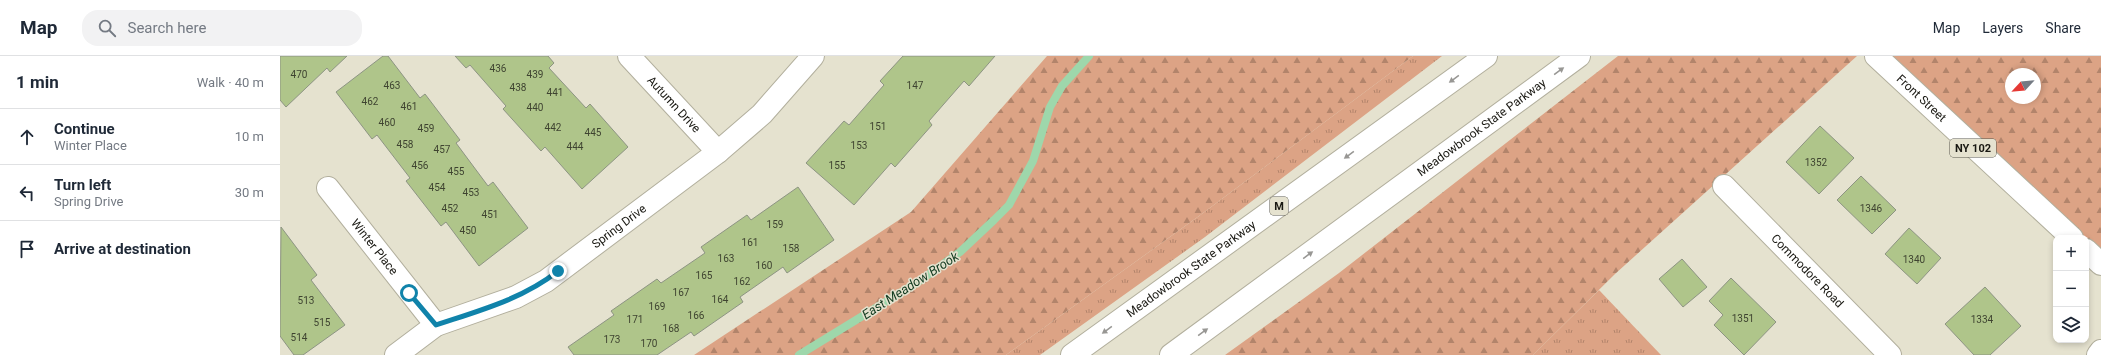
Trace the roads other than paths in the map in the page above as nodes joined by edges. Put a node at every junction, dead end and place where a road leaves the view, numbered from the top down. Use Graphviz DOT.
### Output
graph roads {
  1 [pos="629,56"];
  2 [pos="813,56"];
  3 [pos="1486,56"];
  4 [pos="1579,56"];
  5 [pos="1876,56"];
  6 [pos="718,152"];
  7 [pos="1724,186"];
  8 [pos="328,188"];
  9 [pos="2069,235"];
  10 [pos="2089,253"];
  11 [pos="2101,264"];
  12 [pos="436,325"];
  13 [pos="2101,351"];
  14 [pos="396,355"];
  15 [pos="1072,355"];
  16 [pos="1171,355"];
  17 [pos="1890,355"];
  18 [pos="2098,355"];
  1 -- 6 [label="main road, Autumn Drive"];
  2 -- 6 [label="main road, Spring Drive"];
  3 -- 15 [label="main road, Meadowbrook State Parkway / M, one-way"];
  16 -- 4 [label="main road, Meadowbrook State Parkway, one-way"];
  5 -- 9 [label="main road, Front Street / NY 102"];
  6 -- 12 [label="main road, Spring Drive"];
  7 -- 17 [label="main road, Commodore Road"];
  8 -- 12 [label="main road, Winter Place"];
  10 -- 11 [label="main road"];
  12 -- 14 [label="main road, Spring Drive"];
  13 -- 18 [label="main road"];
}
